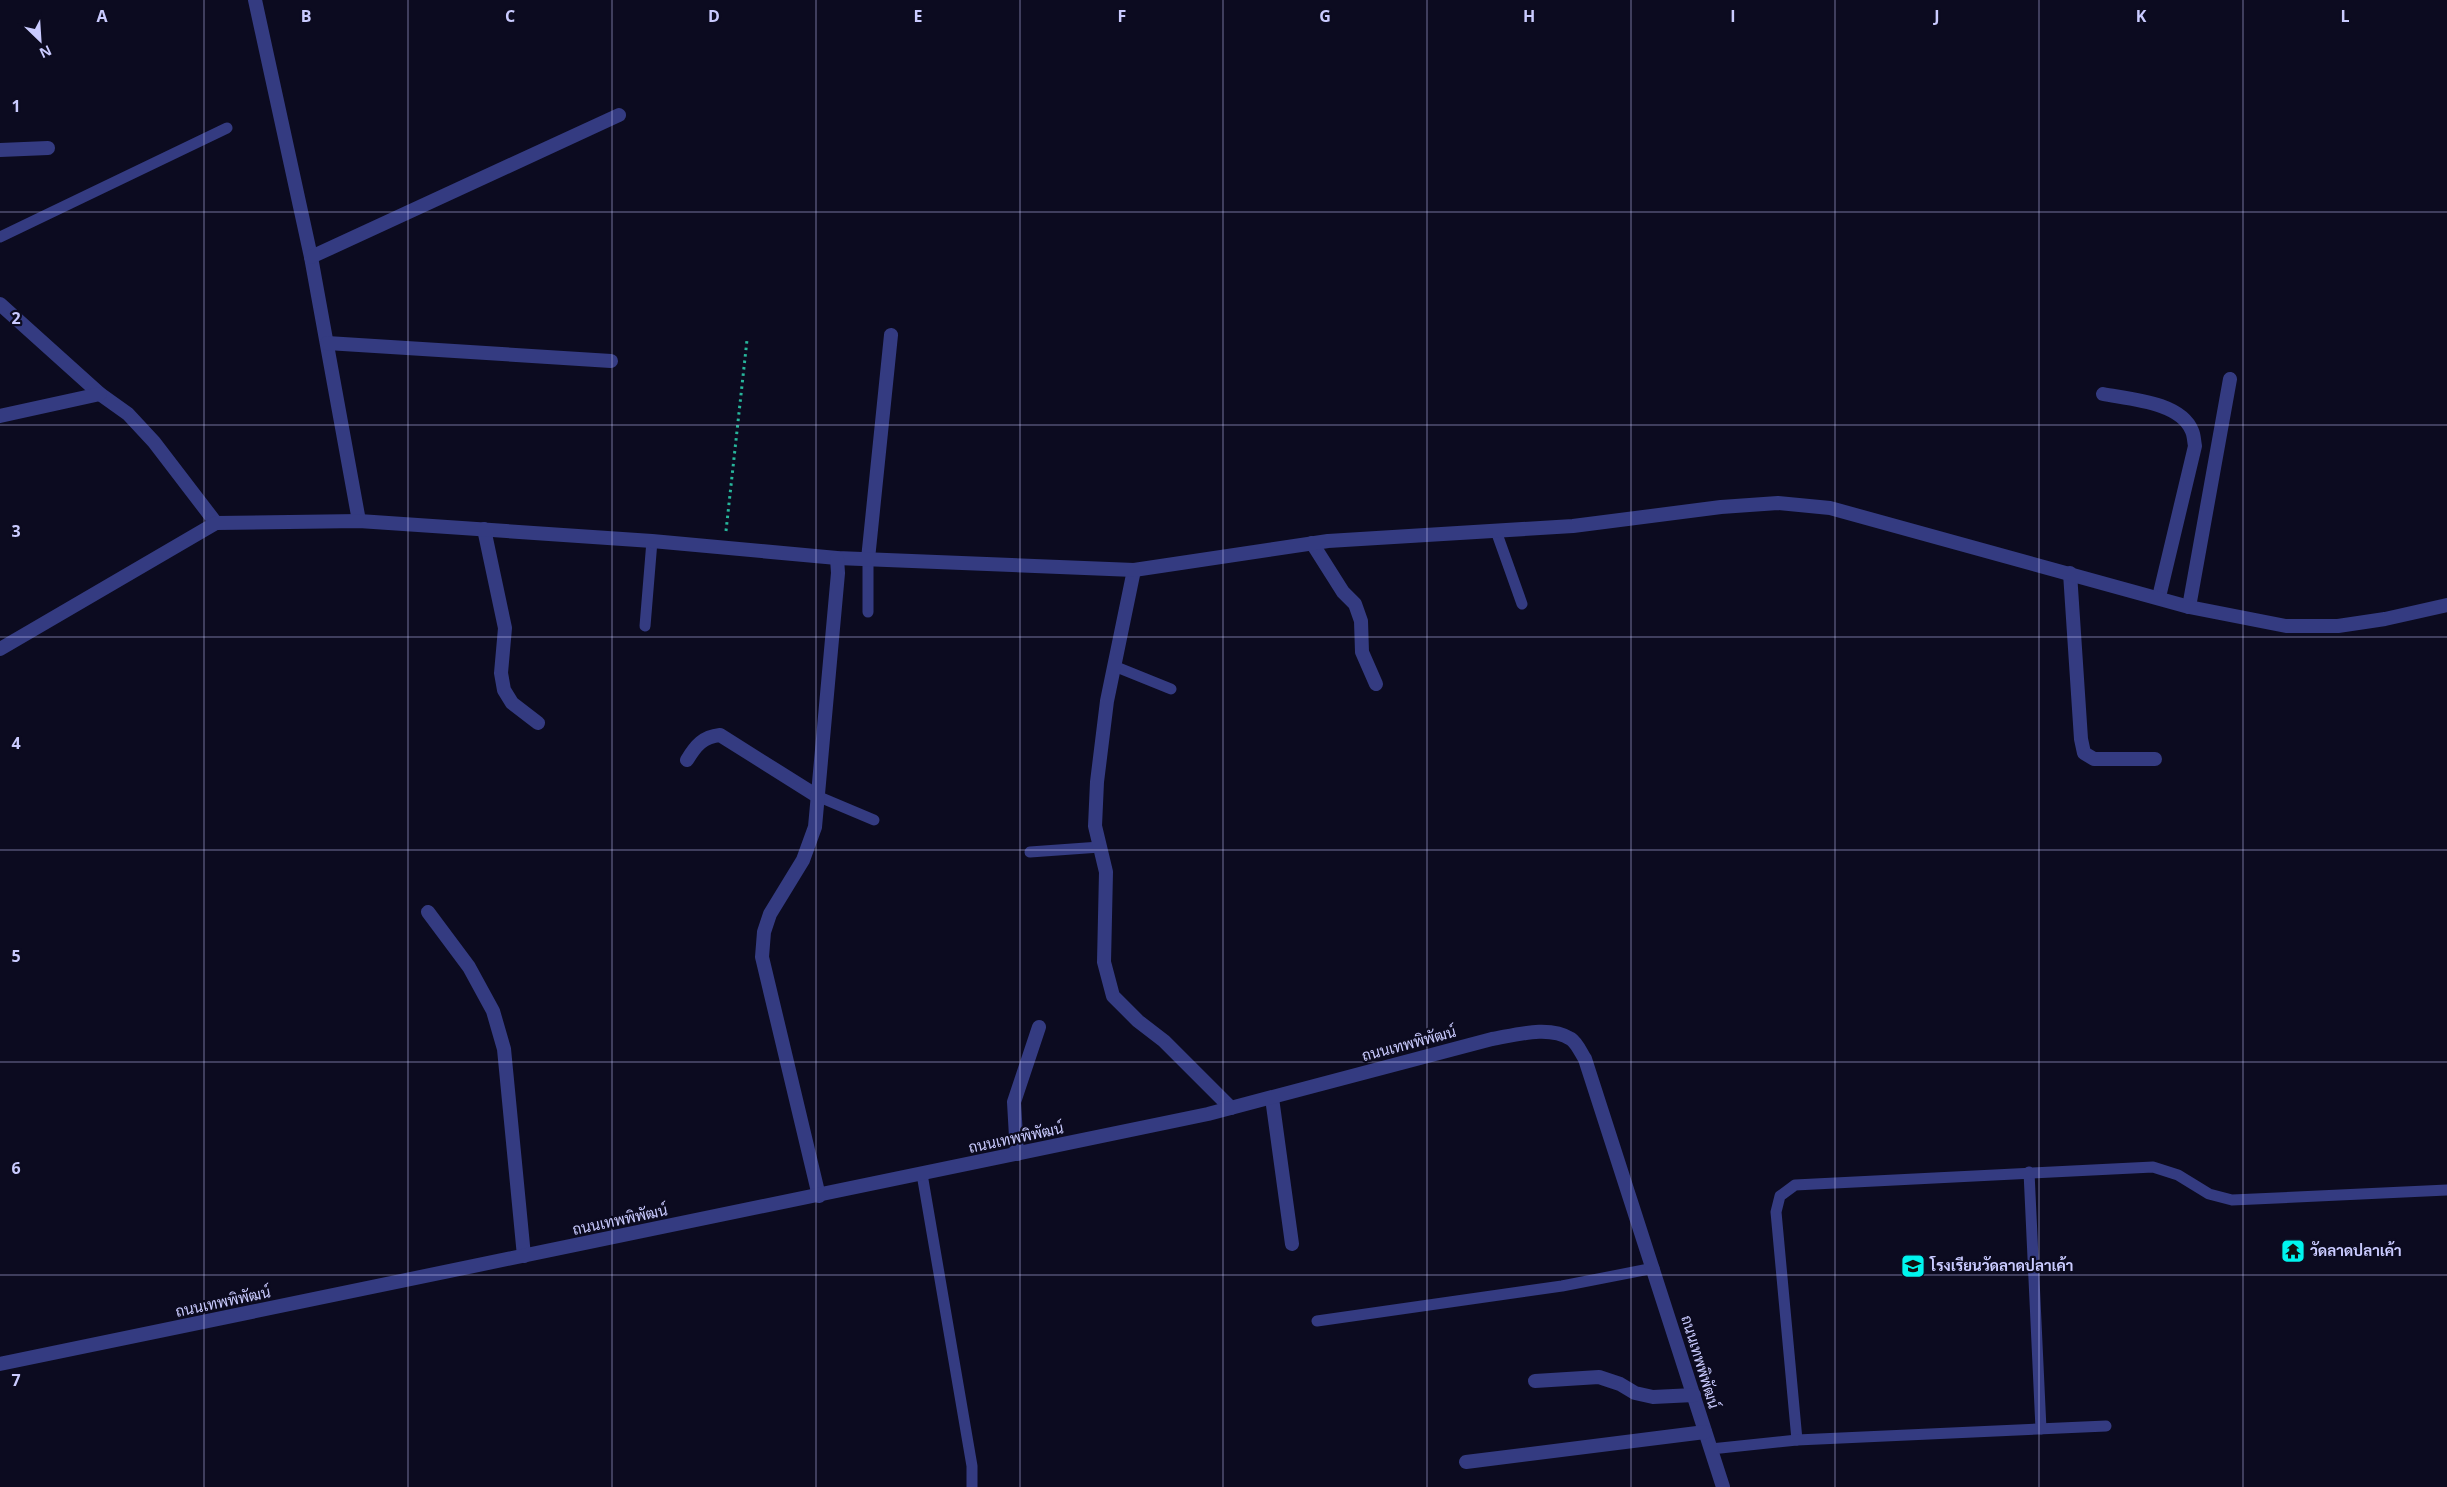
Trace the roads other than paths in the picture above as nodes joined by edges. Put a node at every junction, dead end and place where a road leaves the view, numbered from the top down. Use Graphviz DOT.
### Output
graph roads {
  1 [pos="255,0"];
  2 [pos="618,115"];
  3 [pos="227,128"];
  4 [pos="48,148"];
  5 [pos="0,150"];
  6 [pos="0,237"];
  7 [pos="311,257"];
  8 [pos="0,304"];
  9 [pos="891,335"];
  10 [pos="327,343"];
  11 [pos="611,360"];
  12 [pos="2230,379"];
  13 [pos="100,394"];
  14 [pos="2103,394"];
  15 [pos="0,416"];
  16 [pos="359,521"];
  17 [pos="216,523"];
  18 [pos="484,529"];
  19 [pos="1496,531"];
  20 [pos="652,541"];
  21 [pos="1312,543"];
  22 [pos="837,558"];
  23 [pos="868,559"];
  24 [pos="1134,570"];
  25 [pos="2070,573"];
  26 [pos="2159,597"];
  27 [pos="1522,604"];
  28 [pos="2447,605"];
  29 [pos="2189,607"];
  30 [pos="868,612"];
  31 [pos="645,626"];
  32 [pos="0,649"];
  33 [pos="1114,666"];
  34 [pos="1376,684"];
  35 [pos="1171,689"];
  36 [pos="538,724"];
  37 [pos="687,760"];
  38 [pos="2155,760"];
  39 [pos="818,796"];
  40 [pos="874,820"];
  41 [pos="1100,847"];
  42 [pos="1030,852"];
  43 [pos="428,912"];
  44 [pos="1039,1027"];
  45 [pos="1272,1098"];
  46 [pos="1231,1108"];
  47 [pos="1017,1154"];
  48 [pos="2029,1172"];
  49 [pos="922,1174"];
  50 [pos="2447,1190"];
  51 [pos="819,1196"];
  52 [pos="1292,1244"];
  53 [pos="524,1256"];
  54 [pos="1654,1268"];
  55 [pos="1317,1321"];
  56 [pos="0,1364"];
  57 [pos="1534,1382"];
  58 [pos="1694,1394"];
  59 [pos="2106,1426"];
  60 [pos="2041,1429"];
  61 [pos="1705,1432"];
  62 [pos="1797,1440"];
  63 [pos="1710,1449"];
  64 [pos="1466,1462"];
  65 [pos="972,1487"];
  66 [pos="1722,1487"];
  1 -- 7 [label="street"];
  2 -- 7 [label="street"];
  3 -- 6 [label="lane"];
  4 -- 5 [label="street"];
  7 -- 10 [label="street"];
  8 -- 13 [label="street"];
  9 -- 23 [label="street"];
  10 -- 11 [label="street"];
  10 -- 16 [label="street"];
  12 -- 29 [label="street"];
  13 -- 15 [label="street"];
  13 -- 17 [label="street"];
  14 -- 26 [label="street"];
  16 -- 17 [label="street"];
  16 -- 18 [label="street"];
  17 -- 32 [label="street"];
  18 -- 20 [label="street"];
  18 -- 36 [label="street"];
  19 -- 21 [label="street"];
  19 -- 25 [label="street"];
  19 -- 27 [label="lane"];
  20 -- 22 [label="street"];
  20 -- 31 [label="lane"];
  21 -- 24 [label="street"];
  21 -- 34 [label="street"];
  22 -- 23 [label="street"];
  22 -- 39 [label="street"];
  23 -- 24 [label="street"];
  23 -- 30 [label="lane"];
  24 -- 33 [label="street"];
  25 -- 26 [label="street"];
  25 -- 38 [label="street"];
  26 -- 29 [label="street"];
  28 -- 29 [label="street"];
  33 -- 35 [label="lane"];
  33 -- 41 [label="street"];
  37 -- 39 [label="street"];
  39 -- 40 [label="lane"];
  39 -- 51 [label="street"];
  41 -- 42 [label="lane"];
  41 -- 46 [label="street"];
  43 -- 53 [label="street"];
  44 -- 47 [label="street"];
  45 -- 46 [label="street, ถนนเทพพิพัฒน์"];
  45 -- 52 [label="street"];
  45 -- 54 [label="street, ถนนเทพพิพัฒน์"];
  46 -- 47 [label="street, ถนนเทพพิพัฒน์"];
  47 -- 49 [label="street, ถนนเทพพิพัฒน์"];
  48 -- 50 [label="lane"];
  48 -- 60 [label="lane"];
  48 -- 62 [label="lane"];
  49 -- 51 [label="street, ถนนเทพพิพัฒน์"];
  49 -- 65 [label="lane"];
  51 -- 53 [label="street, ถนนเทพพิพัฒน์"];
  53 -- 56 [label="street, ถนนเทพพิพัฒน์"];
  54 -- 55 [label="lane"];
  54 -- 58 [label="street, ถนนเทพพิพัฒน์"];
  57 -- 58 [label="street"];
  58 -- 61 [label="street, ถนนเทพพิพัฒน์"];
  59 -- 60 [label="lane"];
  60 -- 62 [label="lane"];
  61 -- 63 [label="street, ถนนเทพพิพัฒน์"];
  61 -- 64 [label="street"];
  62 -- 63 [label="lane"];
  63 -- 66 [label="street, ถนนเทพพิพัฒน์"];
}
